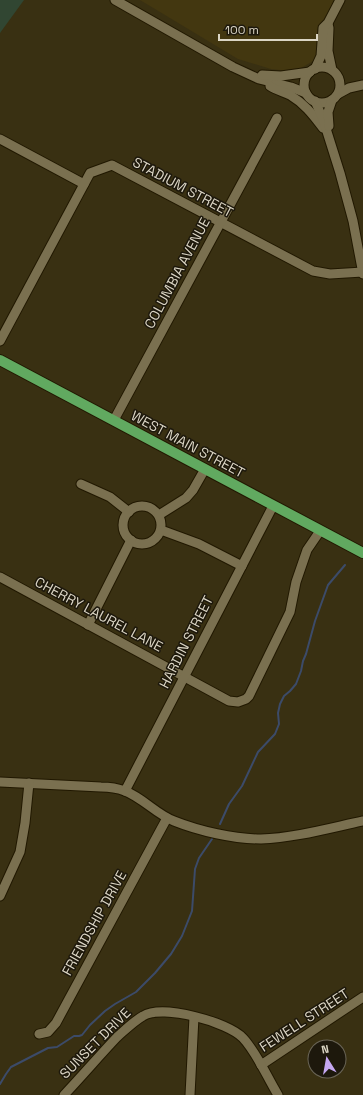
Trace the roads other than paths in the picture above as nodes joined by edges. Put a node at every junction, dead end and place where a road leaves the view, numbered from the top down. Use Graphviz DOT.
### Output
graph roads {
  1 [pos="115,0"];
  2 [pos="340,0"];
  3 [pos="328,23"];
  4 [pos="312,70"];
  5 [pos="332,70"];
  6 [pos="249,74"];
  7 [pos="259,79"];
  8 [pos="339,79"];
  9 [pos="363,85"];
  10 [pos="306,93"];
  11 [pos="335,97"];
  12 [pos="315,101"];
  13 [pos="277,118"];
  14 [pos="329,137"];
  15 [pos="0,139"];
  16 [pos="84,184"];
  17 [pos="220,222"];
  18 [pos="363,273"];
  19 [pos="0,341"];
  20 [pos="0,360"];
  21 [pos="114,420"];
  22 [pos="205,470"];
  23 [pos="81,484"];
  24 [pos="273,506"];
  25 [pos="129,512"];
  26 [pos="159,515"];
  27 [pos="160,530"];
  28 [pos="320,531"];
  29 [pos="131,540"];
  30 [pos="363,553"];
  31 [pos="242,566"];
  32 [pos="0,577"];
  33 [pos="88,625"];
  34 [pos="184,676"];
  35 [pos="0,782"];
  36 [pos="28,783"];
  37 [pos="125,791"];
  38 [pos="167,818"];
  39 [pos="363,821"];
  40 [pos="0,896"];
  41 [pos="363,998"];
  42 [pos="194,1016"];
  43 [pos="39,1034"];
  44 [pos="261,1065"];
  45 [pos="64,1095"];
  46 [pos="190,1095"];
  47 [pos="278,1095"];
  1 -- 6 [label="street"];
  2 -- 3 [label="street"];
  3 -- 4 [label="street"];
  3 -- 5 [label="street"];
  4 -- 5 [label="street"];
  4 -- 6 [label="street"];
  4 -- 10 [label="street"];
  5 -- 8 [label="street"];
  6 -- 7 [label="street"];
  7 -- 10 [label="street"];
  7 -- 14 [label="street"];
  8 -- 9 [label="street"];
  8 -- 11 [label="street"];
  9 -- 11 [label="street"];
  10 -- 12 [label="street"];
  11 -- 12 [label="street"];
  11 -- 14 [label="street"];
  12 -- 14 [label="street"];
  13 -- 17 [label="street, COLUMBIA AVENUE"];
  14 -- 18 [label="street"];
  15 -- 16 [label="street"];
  16 -- 17 [label="street, STADIUM STREET"];
  16 -- 19 [label="street, STADIUM STREET"];
  17 -- 18 [label="street, STADIUM STREET"];
  17 -- 21 [label="street, COLUMBIA AVENUE"];
  20 -- 21 [label="main road, WEST MAIN STREET"];
  21 -- 22 [label="main road, WEST MAIN STREET"];
  22 -- 24 [label="main road, WEST MAIN STREET"];
  22 -- 26 [label="street"];
  23 -- 25 [label="street"];
  24 -- 28 [label="main road, WEST MAIN STREET"];
  24 -- 31 [label="street, HARDIN STREET"];
  25 -- 26 [label="street"];
  25 -- 29 [label="street"];
  26 -- 27 [label="street"];
  27 -- 29 [label="street"];
  27 -- 31 [label="street"];
  28 -- 30 [label="main road, WEST MAIN STREET"];
  28 -- 34 [label="street, CHERRY LAUREL LANE"];
  29 -- 33 [label="street"];
  31 -- 34 [label="street, HARDIN STREET"];
  32 -- 33 [label="street, CHERRY LAUREL LANE"];
  33 -- 34 [label="street, CHERRY LAUREL LANE"];
  34 -- 37 [label="street, HARDIN STREET"];
  35 -- 36 [label="street"];
  36 -- 37 [label="street"];
  36 -- 40 [label="street"];
  37 -- 38 [label="street"];
  38 -- 39 [label="street"];
  38 -- 43 [label="street, FRIENDSHIP DRIVE"];
  41 -- 44 [label="street, FEWELL STREET"];
  42 -- 44 [label="street, SUNSET DRIVE"];
  42 -- 45 [label="street, SUNSET DRIVE"];
  42 -- 46 [label="street"];
  44 -- 47 [label="street, SUNSET DRIVE"];
}
